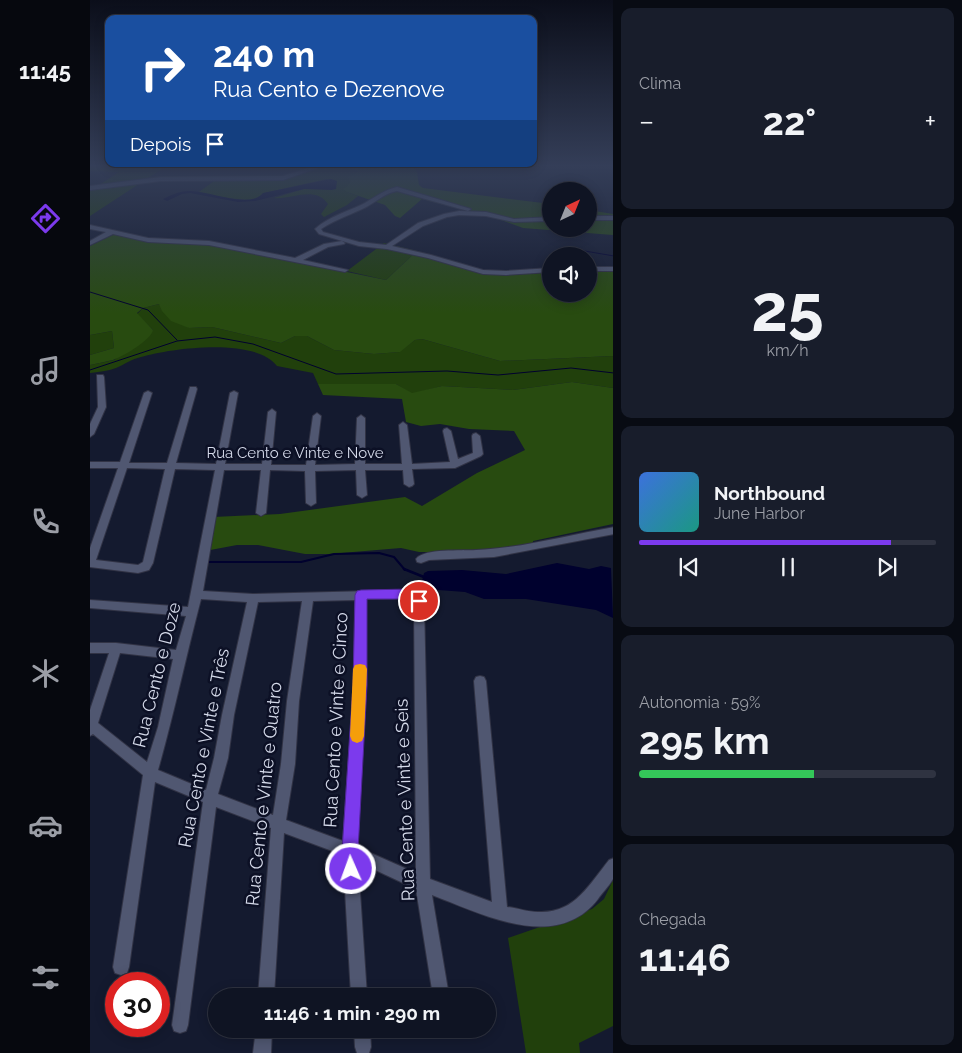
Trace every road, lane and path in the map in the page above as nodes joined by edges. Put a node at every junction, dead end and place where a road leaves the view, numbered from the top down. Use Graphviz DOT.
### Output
graph roads {
  1 [pos="345,214"];
  2 [pos="454,214"];
  3 [pos="486,214"];
  4 [pos="598,218"];
  5 [pos="613,218"];
  6 [pos="542,219"];
  7 [pos="90,227"];
  8 [pos="112,232"];
  9 [pos="90,243"];
  10 [pos="379,247"];
  11 [pos="387,248"];
  12 [pos="297,260"];
  13 [pos="597,269"];
  14 [pos="613,269"];
  15 [pos="345,270"];
  16 [pos="542,271"];
  17 [pos="100,377"];
  18 [pos="193,389"];
  19 [pos="148,393"];
  20 [pos="234,394"];
  21 [pos="272,412"];
  22 [pos="317,416"];
  23 [pos="361,418"];
  24 [pos="403,425"];
  25 [pos="447,431"];
  26 [pos="90,434"];
  27 [pos="476,436"];
  28 [pos="124,464"];
  29 [pos="90,465"];
  30 [pos="171,465"];
  31 [pos="454,465"];
  32 [pos="219,467"];
  33 [pos="407,467"];
  34 [pos="265,468"];
  35 [pos="310,468"];
  36 [pos="360,468"];
  37 [pos="409,484"];
  38 [pos="362,495"];
  39 [pos="311,503"];
  40 [pos="261,513"];
  41 [pos="613,530"];
  42 [pos="421,559"];
  43 [pos="90,563"];
  44 [pos="197,595"];
  45 [pos="361,595"];
  46 [pos="308,597"];
  47 [pos="253,598"];
  48 [pos="90,604"];
  49 [pos="192,612"];
  50 [pos="90,648"];
  51 [pos="116,648"];
  52 [pos="180,655"];
  53 [pos="480,681"];
  54 [pos="90,726"];
  55 [pos="150,773"];
  56 [pos="210,798"];
  57 [pos="278,824"];
  58 [pos="350,851"];
  59 [pos="613,865"];
  60 [pos="423,884"];
  61 [pos="500,913"];
  62 [pos="121,967"];
  63 [pos="267,988"];
  64 [pos="359,988"];
  65 [pos="440,988"];
  66 [pos="180,1025"];
  67 [pos="263,1038"];
  68 [pos="362,1038"];
  69 [pos="363,1047"];
  70 [pos="262,1053"];
  1 -- 10 [label="street"];
  2 -- 11 [label="street"];
  3 -- 6 [label="street"];
  4 -- 5 [label="street"];
  7 -- 8 [label="street"];
  8 -- 9 [label="street"];
  8 -- 12 [label="street"];
  10 -- 11 [label="street"];
  10 -- 12 [label="street"];
  11 -- 16 [label="street"];
  12 -- 15 [label="street"];
  13 -- 14 [label="street"];
  17 -- 26 [label="street"];
  18 -- 30 [label="street"];
  19 -- 28 [label="street"];
  20 -- 32 [label="street, Rua Cento e Doze"];
  21 -- 34 [label="street"];
  22 -- 35 [label="street"];
  23 -- 36 [label="street"];
  24 -- 33 [label="street"];
  25 -- 31 [label="street"];
  27 -- 31 [label="street, Rua Cento e Vinte e Nove"];
  28 -- 29 [label="street, Rua Cento e Vinte e Nove"];
  28 -- 30 [label="street, Rua Cento e Vinte e Nove"];
  28 -- 43 [label="street"];
  30 -- 32 [label="street, Rua Cento e Vinte e Nove"];
  30 -- 43 [label="street"];
  31 -- 33 [label="street, Rua Cento e Vinte e Nove"];
  32 -- 34 [label="street, Rua Cento e Vinte e Nove"];
  32 -- 44 [label="street, Rua Cento e Doze"];
  33 -- 36 [label="street, Rua Cento e Vinte e Nove"];
  33 -- 37 [label="street"];
  34 -- 35 [label="street, Rua Cento e Vinte e Nove"];
  34 -- 40 [label="street"];
  35 -- 36 [label="street, Rua Cento e Vinte e Nove"];
  35 -- 39 [label="street"];
  36 -- 38 [label="street"];
  41 -- 42 [label="street"];
  44 -- 47 [label="street"];
  44 -- 49 [label="street, Rua Cento e Doze"];
  45 -- 46 [label="street"];
  45 -- 58 [label="street, Rua Cento e Vinte e Cinco"];
  45 -- 60 [label="street, Rua Cento e Vinte e Seis"];
  46 -- 47 [label="street"];
  46 -- 57 [label="street, Rua Cento e Vinte e Quatro"];
  47 -- 56 [label="street, Rua Cento e Vinte e Três"];
  48 -- 49 [label="street"];
  49 -- 52 [label="street, Rua Cento e Doze"];
  50 -- 51 [label="street"];
  51 -- 52 [label="street"];
  51 -- 54 [label="street"];
  52 -- 55 [label="street, Rua Cento e Doze"];
  53 -- 61 [label="street"];
  54 -- 55 [label="street"];
  55 -- 56 [label="street"];
  55 -- 62 [label="street, Rua Cento e Doze"];
  56 -- 57 [label="street"];
  56 -- 66 [label="street, Rua Cento e Vinte e Três"];
  57 -- 58 [label="street"];
  57 -- 63 [label="street, Rua Cento e Vinte e Quatro"];
  58 -- 60 [label="street"];
  58 -- 64 [label="street, Rua Cento e Vinte e Cinco"];
  59 -- 61 [label="street"];
  60 -- 61 [label="street"];
  60 -- 65 [label="street, Rua Cento e Vinte e Seis"];
  67 -- 70 [label="street"];
  68 -- 69 [label="street"];
}
